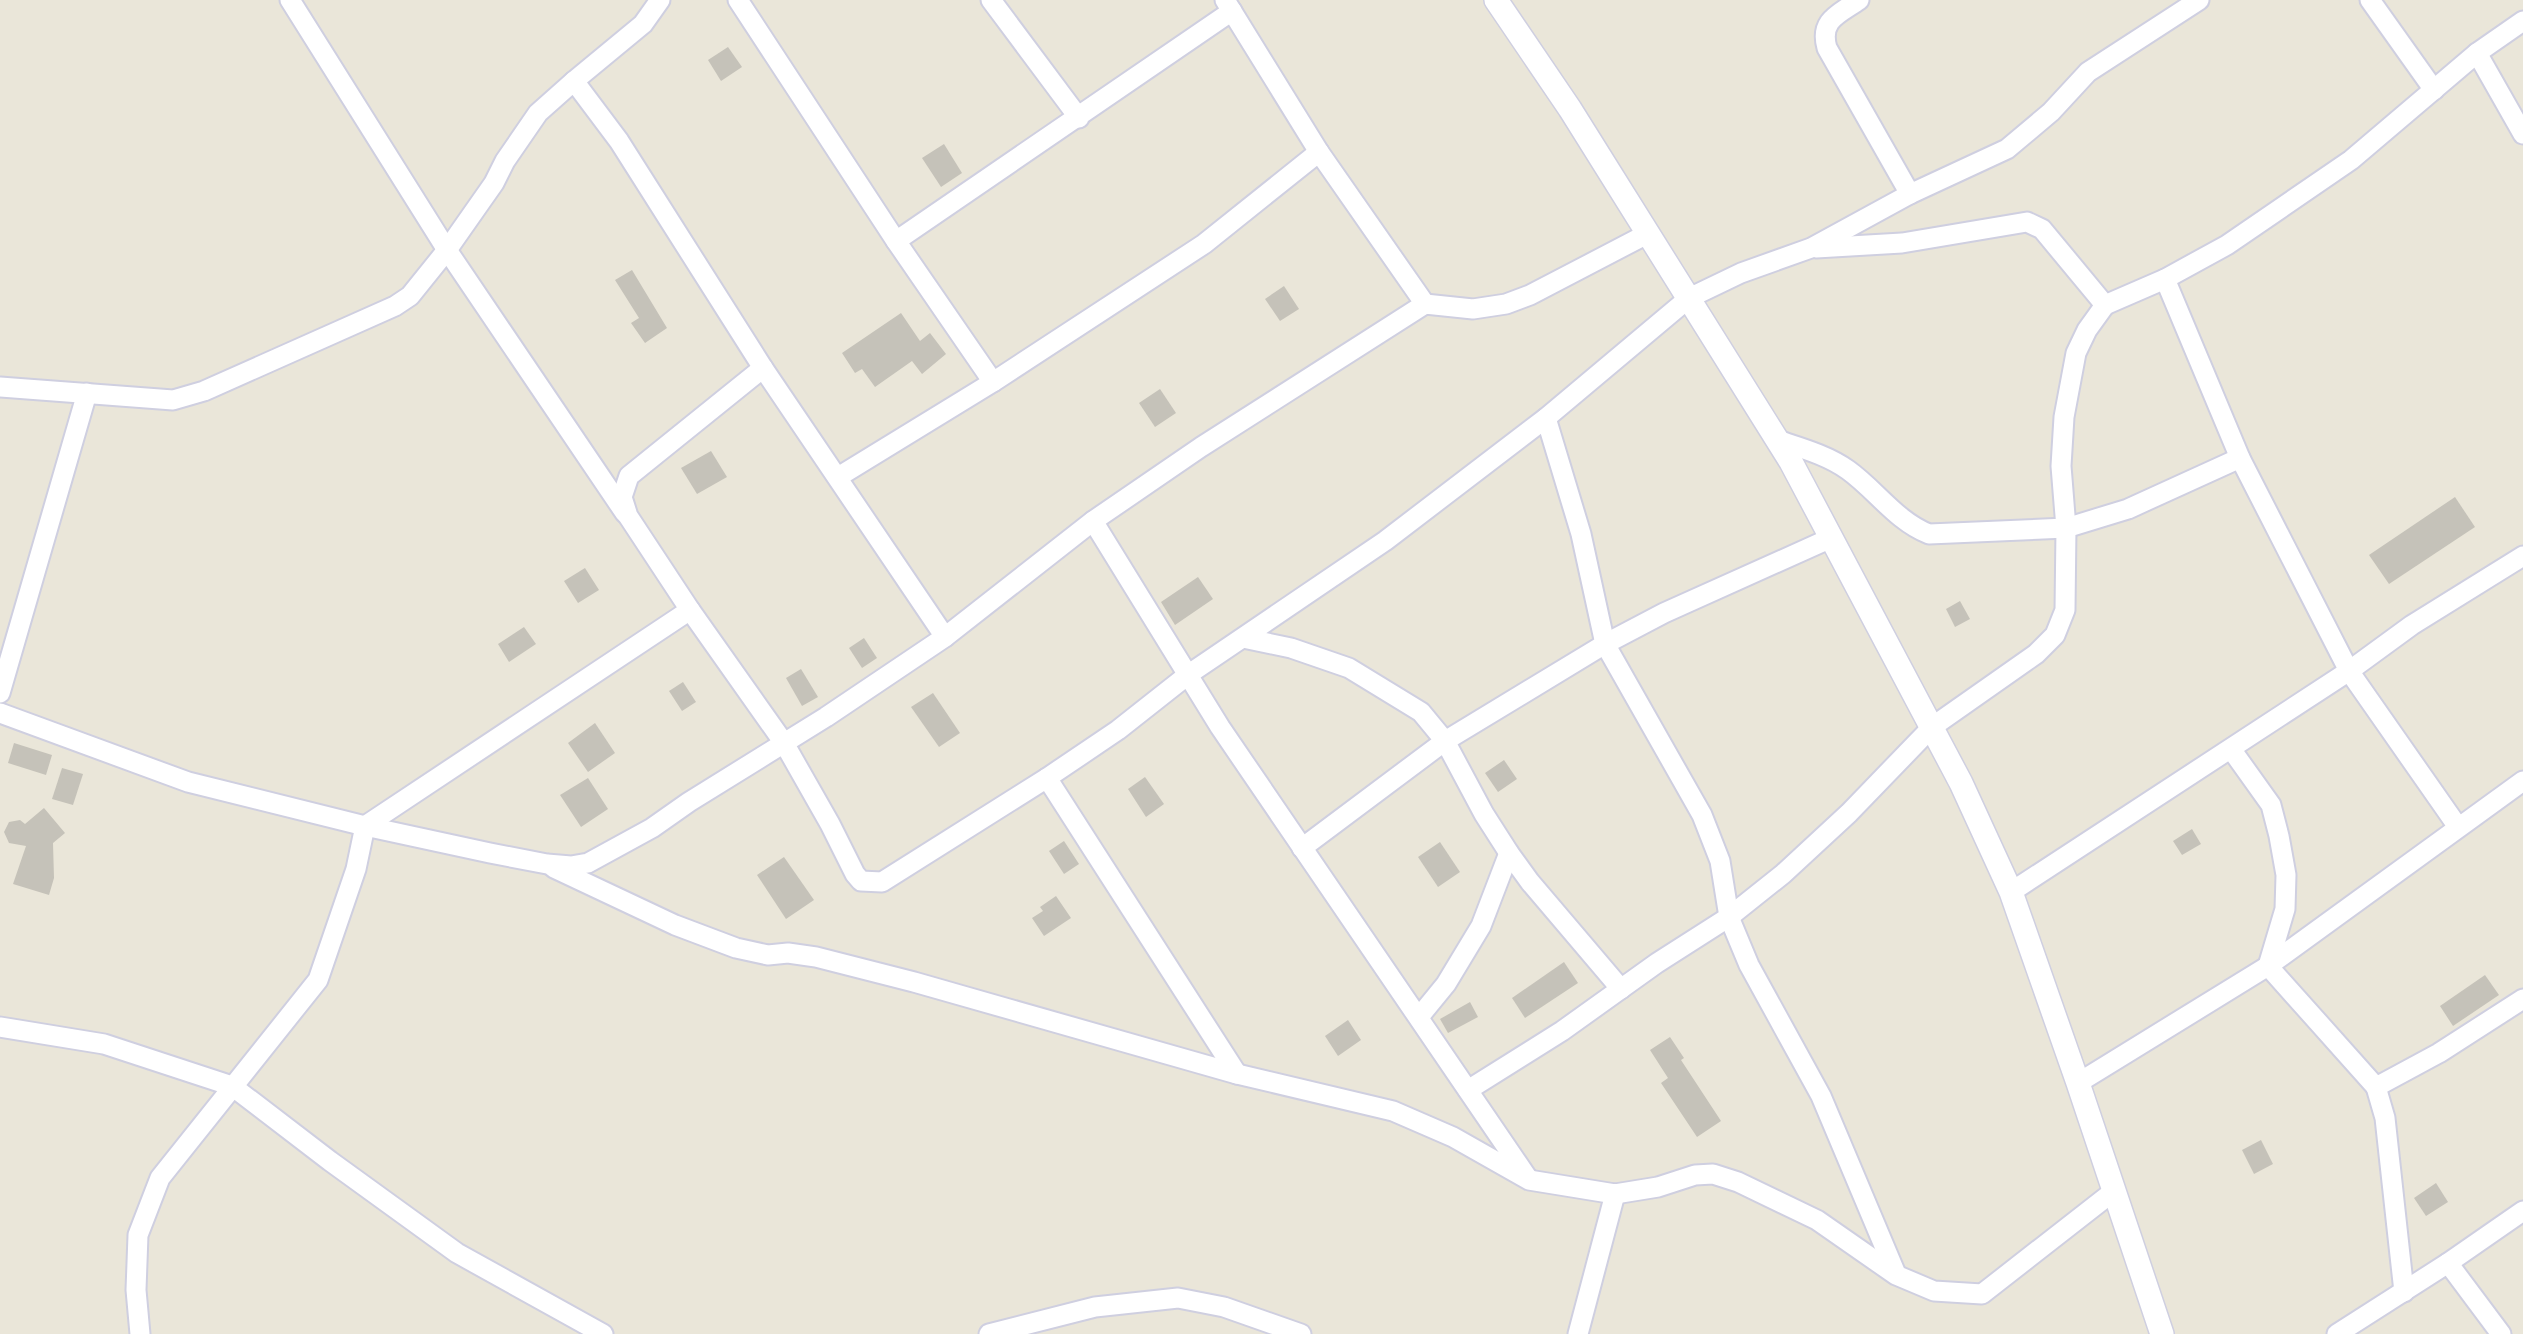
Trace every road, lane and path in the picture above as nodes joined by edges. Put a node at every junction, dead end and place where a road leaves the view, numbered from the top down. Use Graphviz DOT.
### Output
graph roads {
  1 [pos="289,0"];
  2 [pos="660,0"];
  3 [pos="738,0"];
  4 [pos="991,0"];
  5 [pos="1496,0"];
  6 [pos="1859,0"];
  7 [pos="2199,0"];
  8 [pos="2370,0"];
  9 [pos="1228,6"];
  10 [pos="2523,21"];
  11 [pos="2477,53"];
  12 [pos="574,81"];
  13 [pos="2434,90"];
  14 [pos="1079,118"];
  15 [pos="2523,134"];
  16 [pos="1319,152"];
  17 [pos="1910,194"];
  18 [pos="1649,233"];
  19 [pos="896,242"];
  20 [pos="1811,248"];
  21 [pos="447,250"];
  22 [pos="2165,279"];
  23 [pos="1689,298"];
  24 [pos="1425,303"];
  25 [pos="2105,305"];
  26 [pos="764,368"];
  27 [pos="993,382"];
  28 [pos="0,387"];
  29 [pos="87,393"];
  30 [pos="1546,418"];
  31 [pos="1777,440"];
  32 [pos="2240,458"];
  33 [pos="838,477"];
  34 [pos="628,516"];
  35 [pos="1093,521"];
  36 [pos="2066,528"];
  37 [pos="1831,538"];
  38 [pos="2523,556"];
  39 [pos="690,610"];
  40 [pos="945,637"];
  41 [pos="1243,638"];
  42 [pos="1605,644"];
  43 [pos="2349,671"];
  44 [pos="1189,674"];
  45 [pos="0,693"];
  46 [pos="0,713"];
  47 [pos="1932,727"];
  48 [pos="1446,741"];
  49 [pos="784,743"];
  50 [pos="2231,749"];
  51 [pos="1047,778"];
  52 [pos="2523,781"];
  53 [pos="365,826"];
  54 [pos="2458,827"];
  55 [pos="1302,848"];
  56 [pos="1509,853"];
  57 [pos="547,864"];
  58 [pos="2011,892"];
  59 [pos="1729,917"];
  60 [pos="2268,966"];
  61 [pos="1621,989"];
  62 [pos="2523,999"];
  63 [pos="1419,1017"];
  64 [pos="0,1027"];
  65 [pos="1237,1074"];
  66 [pos="2078,1083"];
  67 [pos="232,1086"];
  68 [pos="2376,1087"];
  69 [pos="1468,1090"];
  70 [pos="1529,1180"];
  71 [pos="2114,1191"];
  72 [pos="1615,1194"];
  73 [pos="2523,1211"];
  74 [pos="2448,1263"];
  75 [pos="1896,1275"];
  76 [pos="2404,1292"];
  77 [pos="140,1334"];
  78 [pos="603,1334"];
  79 [pos="989,1334"];
  80 [pos="1301,1334"];
  81 [pos="1578,1334"];
  82 [pos="2161,1334"];
  83 [pos="2337,1334"];
  84 [pos="2501,1334"];
  1 -- 21 [label="street"];
  2 -- 12 [label="street"];
  3 -- 19 [label="street"];
  4 -- 14 [label="street"];
  5 -- 18 [label="street"];
  6 -- 17 [label="street"];
  7 -- 17 [label="street"];
  8 -- 13 [label="street"];
  9 -- 14 [label="street"];
  9 -- 16 [label="street"];
  10 -- 11 [label="street"];
  11 -- 13 [label="street"];
  11 -- 15 [label="street"];
  12 -- 21 [label="street"];
  12 -- 26 [label="street"];
  13 -- 22 [label="street"];
  14 -- 19 [label="street"];
  16 -- 24 [label="street"];
  16 -- 27 [label="street"];
  17 -- 20 [label="street"];
  18 -- 23 [label="street"];
  18 -- 24 [label="street"];
  19 -- 27 [label="street"];
  20 -- 23 [label="street"];
  20 -- 25 [label="street"];
  21 -- 29 [label="street"];
  21 -- 34 [label="street"];
  22 -- 25 [label="street"];
  22 -- 32 [label="street"];
  23 -- 30 [label="street"];
  23 -- 31 [label="street"];
  24 -- 35 [label="street"];
  25 -- 36 [label="street"];
  26 -- 33 [label="street"];
  26 -- 34 [label="street"];
  27 -- 33 [label="street"];
  28 -- 29 [label="street"];
  29 -- 45 [label="street"];
  30 -- 41 [label="street"];
  30 -- 42 [label="street"];
  31 -- 36 [label="street"];
  31 -- 37 [label="street"];
  32 -- 36 [label="street"];
  32 -- 43 [label="street"];
  33 -- 40 [label="street"];
  34 -- 39 [label="street"];
  35 -- 40 [label="street"];
  35 -- 44 [label="street"];
  36 -- 47 [label="street"];
  37 -- 42 [label="street"];
  37 -- 47 [label="street"];
  38 -- 43 [label="street"];
  39 -- 49 [label="street"];
  39 -- 53 [label="street"];
  40 -- 49 [label="street"];
  41 -- 44 [label="street"];
  41 -- 48 [label="street"];
  42 -- 48 [label="street"];
  42 -- 59 [label="street"];
  43 -- 50 [label="street"];
  43 -- 54 [label="street"];
  44 -- 51 [label="street"];
  44 -- 55 [label="street"];
  46 -- 53 [label="street"];
  47 -- 58 [label="street"];
  47 -- 59 [label="street"];
  48 -- 55 [label="street"];
  48 -- 56 [label="street"];
  49 -- 51 [label="street"];
  49 -- 57 [label="street"];
  50 -- 58 [label="street"];
  50 -- 60 [label="street"];
  51 -- 65 [label="street"];
  52 -- 54 [label="street"];
  53 -- 57 [label="street"];
  53 -- 67 [label="street"];
  54 -- 60 [label="street"];
  55 -- 63 [label="street"];
  56 -- 61 [label="street"];
  56 -- 63 [label="street"];
  57 -- 65 [label="street"];
  58 -- 66 [label="street"];
  59 -- 61 [label="street"];
  59 -- 75 [label="street"];
  60 -- 66 [label="street"];
  60 -- 68 [label="street"];
  61 -- 69 [label="street"];
  62 -- 68 [label="street"];
  63 -- 69 [label="street"];
  64 -- 67 [label="street"];
  65 -- 70 [label="street"];
  66 -- 71 [label="street"];
  67 -- 77 [label="street"];
  67 -- 78 [label="street"];
  68 -- 76 [label="street"];
  69 -- 70 [label="street"];
  70 -- 72 [label="street"];
  71 -- 75 [label="street"];
  71 -- 82 [label="street"];
  72 -- 75 [label="street"];
  72 -- 81 [label="street"];
  73 -- 74 [label="street"];
  74 -- 76 [label="street"];
  74 -- 84 [label="street"];
  76 -- 83 [label="street"];
  79 -- 80 [label="street"];
}
